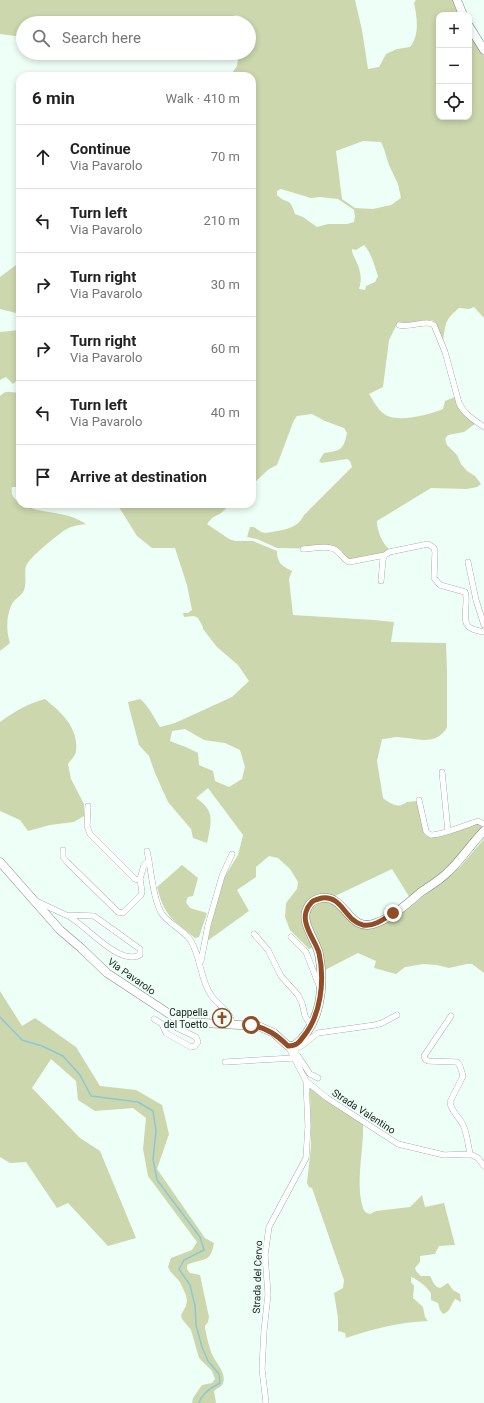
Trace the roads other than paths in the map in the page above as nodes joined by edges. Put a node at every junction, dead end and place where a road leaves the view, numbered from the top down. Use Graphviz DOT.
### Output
graph roads {
  1 [pos="457,0"];
  2 [pos="462,12"];
  3 [pos="472,31"];
  4 [pos="484,50"];
  5 [pos="399,325"];
  6 [pos="484,427"];
  7 [pos="303,549"];
  8 [pos="385,555"];
  9 [pos="468,562"];
  10 [pos="381,581"];
  11 [pos="484,625"];
  12 [pos="484,632"];
  13 [pos="442,772"];
  14 [pos="419,800"];
  15 [pos="88,806"];
  16 [pos="484,824"];
  17 [pos="448,831"];
  18 [pos="484,832"];
  19 [pos="63,850"];
  20 [pos="147,852"];
  21 [pos="232,854"];
  22 [pos="149,861"];
  23 [pos="0,862"];
  24 [pos="140,879"];
  25 [pos="34,900"];
  26 [pos="66,915"];
  27 [pos="254,934"];
  28 [pos="291,937"];
  29 [pos="200,964"];
  30 [pos="321,990"];
  31 [pos="397,1016"];
  32 [pos="451,1016"];
  33 [pos="154,1019"];
  34 [pos="180,1019"];
  35 [pos="232,1024"];
  36 [pos="311,1026"];
  37 [pos="293,1046"];
  38 [pos="294,1058"];
  39 [pos="225,1062"];
  40 [pos="318,1078"];
  41 [pos="306,1081"];
  42 [pos="470,1154"];
  43 [pos="484,1166"];
  44 [pos="266,1403"];
  1 -- 2 [label="street"];
  3 -- 4 [label="street"];
  5 -- 6 [label="street"];
  7 -- 8 [label="street"];
  8 -- 10 [label="street"];
  8 -- 12 [label="street"];
  9 -- 11 [label="street"];
  13 -- 17 [label="street"];
  14 -- 17 [label="street"];
  15 -- 24 [label="street"];
  16 -- 17 [label="street"];
  18 -- 30 [label="street"];
  19 -- 24 [label="street"];
  20 -- 22 [label="street"];
  21 -- 29 [label="street"];
  22 -- 24 [label="street"];
  22 -- 29 [label="street"];
  23 -- 25 [label="street, Via Pavarolo"];
  25 -- 26 [label="street"];
  25 -- 34 [label="street, Via Pavarolo"];
  26 -- 26 [label="street"];
  27 -- 36 [label="street"];
  28 -- 30 [label="street"];
  29 -- 35 [label="street"];
  30 -- 36 [label="street"];
  31 -- 37 [label="street"];
  32 -- 42 [label="street"];
  33 -- 34 [label="street"];
  34 -- 35 [label="street, Via Pavarolo"];
  35 -- 37 [label="street, Via Pavarolo"];
  36 -- 37 [label="street"];
  37 -- 38 [label="street, Strada del Cervo"];
  37 -- 40 [label="street"];
  38 -- 39 [label="street"];
  38 -- 41 [label="street, Strada del Cervo"];
  41 -- 42 [label="street, Strada Valentino"];
  41 -- 44 [label="street, Strada del Cervo"];
  42 -- 43 [label="street"];
}
